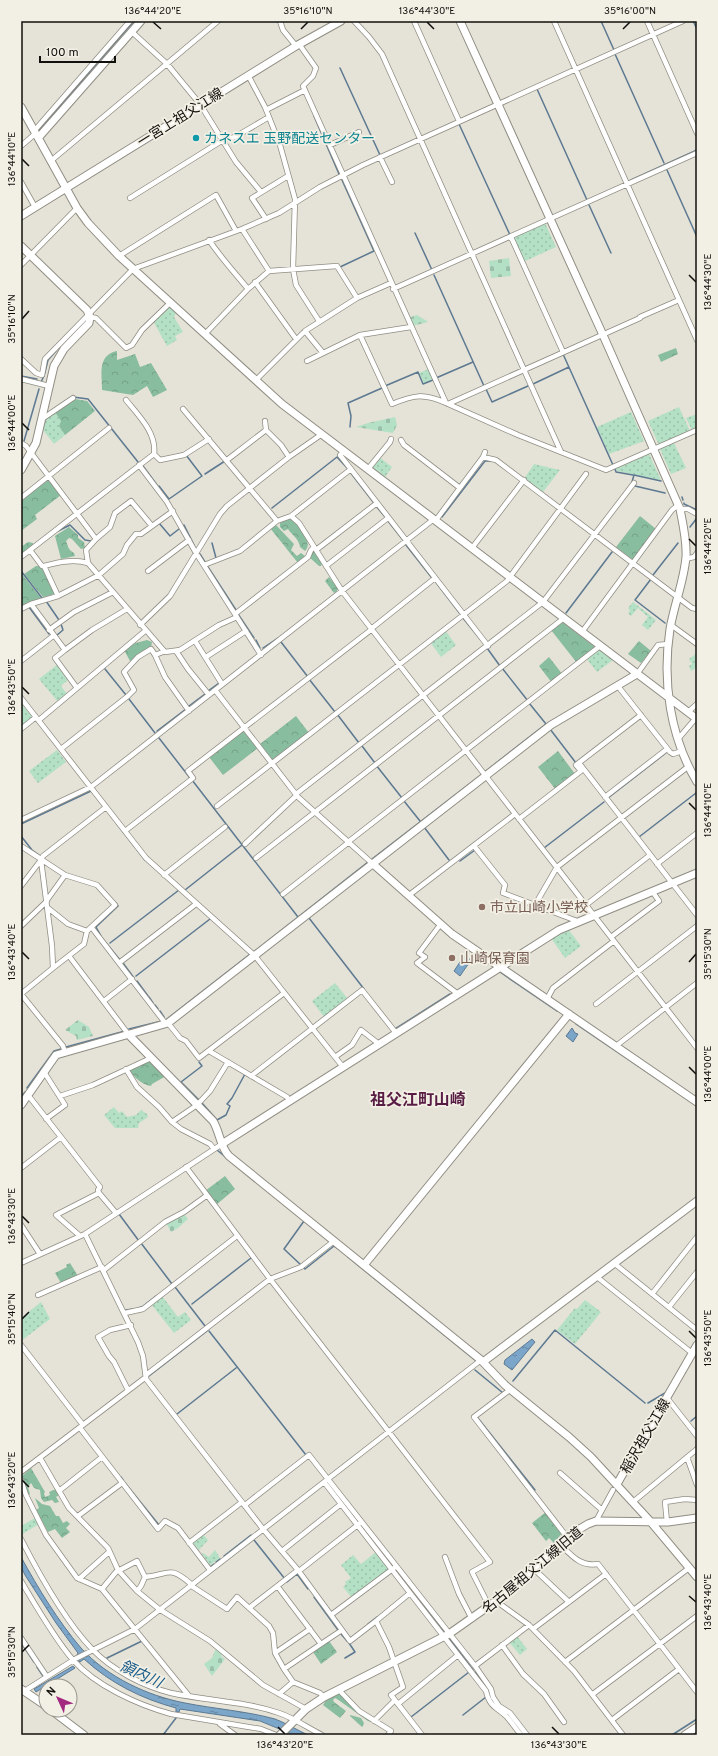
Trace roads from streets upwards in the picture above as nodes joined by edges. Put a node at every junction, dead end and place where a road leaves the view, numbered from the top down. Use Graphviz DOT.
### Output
graph roads {
  1 [pos="130,21"];
  2 [pos="141,21"];
  3 [pos="218,21"];
  4 [pos="280,21"];
  5 [pos="341,21"];
  6 [pos="354,21"];
  7 [pos="414,21"];
  8 [pos="460,21"];
  9 [pos="554,21"];
  10 [pos="647,21"];
  11 [pos="683,21"];
  12 [pos="132,32"];
  13 [pos="653,35"];
  14 [pos="297,45"];
  15 [pos="167,64"];
  16 [pos="575,69"];
  17 [pos="248,75"];
  18 [pos="305,90"];
  19 [pos="200,104"];
  20 [pos="498,104"];
  21 [pos="21,107"];
  22 [pos="266,110"];
  23 [pos="269,117"];
  24 [pos="459,121"];
  25 [pos="359,132"];
  26 [pos="37,133"];
  27 [pos="697,133"];
  28 [pos="420,139"];
  29 [pos="223,140"];
  30 [pos="21,146"];
  31 [pos="330,146"];
  32 [pos="697,153"];
  33 [pos="380,157"];
  34 [pos="52,160"];
  35 [pos="343,175"];
  36 [pos="288,176"];
  37 [pos="21,182"];
  38 [pos="392,182"];
  39 [pos="627,185"];
  40 [pos="66,187"];
  41 [pos="261,192"];
  42 [pos="130,198"];
  43 [pos="296,203"];
  44 [pos="35,207"];
  45 [pos="77,208"];
  46 [pos="21,216"];
  47 [pos="266,219"];
  48 [pos="550,219"];
  49 [pos="242,229"];
  50 [pos="236,231"];
  51 [pos="511,237"];
  52 [pos="209,240"];
  53 [pos="21,246"];
  54 [pos="472,254"];
  55 [pos="30,255"];
  56 [pos="119,256"];
  57 [pos="21,265"];
  58 [pos="133,269"];
  59 [pos="293,269"];
  60 [pos="269,272"];
  61 [pos="255,282"];
  62 [pos="391,283"];
  63 [pos="248,289"];
  64 [pos="393,289"];
  65 [pos="357,298"];
  66 [pos="679,300"];
  67 [pos="170,303"];
  68 [pos="90,315"];
  69 [pos="319,321"];
  70 [pos="411,327"];
  71 [pos="305,331"];
  72 [pos="205,334"];
  73 [pos="603,334"];
  74 [pos="360,335"];
  75 [pos="296,339"];
  76 [pos="697,340"];
  77 [pos="563,352"];
  78 [pos="323,353"];
  79 [pos="21,359"];
  80 [pos="308,361"];
  81 [pos="524,370"];
  82 [pos="21,379"];
  83 [pos="256,380"];
  84 [pos="49,386"];
  85 [pos="74,398"];
  86 [pos="126,400"];
  87 [pos="447,403"];
  88 [pos="183,409"];
  89 [pos="42,419"];
  90 [pos="265,421"];
  91 [pos="110,428"];
  92 [pos="266,430"];
  93 [pos="697,430"];
  94 [pos="322,434"];
  95 [pos="209,439"];
  96 [pos="391,439"];
  97 [pos="401,440"];
  98 [pos="21,443"];
  99 [pos="654,449"];
  100 [pos="344,451"];
  101 [pos="561,452"];
  102 [pos="31,454"];
  103 [pos="154,454"];
  104 [pos="289,457"];
  105 [pos="227,460"];
  106 [pos="139,465"];
  107 [pos="351,469"];
  108 [pos="368,469"];
  109 [pos="21,470"];
  110 [pos="586,474"];
  111 [pos="48,476"];
  112 [pos="524,480"];
  113 [pos="634,483"];
  114 [pos="250,488"];
  115 [pos="460,488"];
  116 [pos="21,498"];
  117 [pos="377,503"];
  118 [pos="679,507"];
  119 [pos="561,508"];
  120 [pos="173,512"];
  121 [pos="77,514"];
  122 [pos="697,514"];
  123 [pos="291,516"];
  124 [pos="388,518"];
  125 [pos="435,520"];
  126 [pos="277,521"];
  127 [pos="152,526"];
  128 [pos="596,534"];
  129 [pos="96,539"];
  130 [pos="189,540"];
  131 [pos="406,541"];
  132 [pos="315,548"];
  133 [pos="472,548"];
  134 [pos="30,550"];
  135 [pos="196,553"];
  136 [pos="697,553"];
  137 [pos="21,557"];
  138 [pos="685,559"];
  139 [pos="633,562"];
  140 [pos="88,563"];
  141 [pos="204,565"];
  142 [pos="44,566"];
  143 [pos="326,566"];
  144 [pos="148,571"];
  145 [pos="98,575"];
  146 [pos="509,576"];
  147 [pos="435,578"];
  148 [pos="342,591"];
  149 [pos="113,592"];
  150 [pos="58,596"];
  151 [pos="677,596"];
  152 [pos="543,602"];
  153 [pos="31,604"];
  154 [pos="21,609"];
  155 [pos="127,609"];
  156 [pos="697,610"];
  157 [pos="463,614"];
  158 [pos="236,615"];
  159 [pos="564,618"];
  160 [pos="140,625"];
  161 [pos="671,625"];
  162 [pos="372,629"];
  163 [pos="49,630"];
  164 [pos="145,631"];
  165 [pos="246,631"];
  166 [pos="582,632"];
  167 [pos="53,636"];
  168 [pos="195,641"];
  169 [pos="668,644"];
  170 [pos="697,644"];
  171 [pos="488,646"];
  172 [pos="600,646"];
  173 [pos="65,650"];
  174 [pos="176,651"];
  175 [pos="162,652"];
  176 [pos="261,655"];
  177 [pos="155,656"];
  178 [pos="206,657"];
  179 [pos="21,661"];
  180 [pos="399,664"];
  181 [pos="637,674"];
  182 [pos="222,684"];
  183 [pos="617,685"];
  184 [pos="78,688"];
  185 [pos="215,690"];
  186 [pos="209,695"];
  187 [pos="423,695"];
  188 [pos="21,698"];
  189 [pos="669,698"];
  190 [pos="697,704"];
  191 [pos="189,710"];
  192 [pos="688,712"];
  193 [pos="641,715"];
  194 [pos="439,716"];
  195 [pos="37,719"];
  196 [pos="697,719"];
  197 [pos="244,728"];
  198 [pos="21,729"];
  199 [pos="678,739"];
  200 [pos="61,749"];
  201 [pos="667,749"];
  202 [pos="466,751"];
  203 [pos="682,751"];
  204 [pos="272,763"];
  205 [pos="579,763"];
  206 [pos="692,768"];
  207 [pos="485,776"];
  208 [pos="697,782"];
  209 [pos="91,787"];
  210 [pos="296,794"];
  211 [pos="605,797"];
  212 [pos="217,806"];
  213 [pos="106,807"];
  214 [pos="314,812"];
  215 [pos="515,814"];
  216 [pos="621,818"];
  217 [pos="519,819"];
  218 [pos="21,820"];
  219 [pos="225,827"];
  220 [pos="125,831"];
  221 [pos="697,833"];
  222 [pos="348,842"];
  223 [pos="245,844"];
  224 [pos="21,846"];
  225 [pos="474,846"];
  226 [pos="650,855"];
  227 [pos="256,858"];
  228 [pos="42,860"];
  229 [pos="372,864"];
  230 [pos="657,864"];
  231 [pos="557,867"];
  232 [pos="697,873"];
  233 [pos="164,874"];
  234 [pos="65,875"];
  235 [pos="672,883"];
  236 [pos="21,886"];
  237 [pos="652,891"];
  238 [pos="283,894"];
  239 [pos="408,896"];
  240 [pos="47,901"];
  241 [pos="196,904"];
  242 [pos="535,905"];
  243 [pos="586,905"];
  244 [pos="48,908"];
  245 [pos="696,913"];
  246 [pos="593,915"];
  247 [pos="577,921"];
  248 [pos="440,925"];
  249 [pos="21,926"];
  250 [pos="697,926"];
  251 [pos="92,928"];
  252 [pos="87,931"];
  253 [pos="612,939"];
  254 [pos="69,956"];
  255 [pos="255,956"];
  256 [pos="119,963"];
  257 [pos="501,967"];
  258 [pos="53,968"];
  259 [pos="638,972"];
  260 [pos="132,979"];
  261 [pos="697,983"];
  262 [pos="284,993"];
  263 [pos="21,994"];
  264 [pos="458,994"];
  265 [pos="547,999"];
  266 [pos="104,1001"];
  267 [pos="596,1004"];
  268 [pos="666,1007"];
  269 [pos="569,1014"];
  270 [pos="167,1024"];
  271 [pos="312,1028"];
  272 [pos="396,1033"];
  273 [pos="129,1035"];
  274 [pos="695,1041"];
  275 [pos="379,1044"];
  276 [pos="616,1046"];
  277 [pos="697,1048"];
  278 [pos="209,1051"];
  279 [pos="65,1053"];
  280 [pos="335,1057"];
  281 [pos="152,1058"];
  282 [pos="228,1062"];
  283 [pos="343,1067"];
  284 [pos="126,1069"];
  285 [pos="44,1072"];
  286 [pos="251,1076"];
  287 [pos="28,1096"];
  288 [pos="60,1096"];
  289 [pos="290,1101"];
  290 [pos="697,1102"];
  291 [pos="197,1104"];
  292 [pos="21,1105"];
  293 [pos="46,1119"];
  294 [pos="172,1122"];
  295 [pos="61,1137"];
  296 [pos="222,1144"];
  297 [pos="214,1149"];
  298 [pos="186,1167"];
  299 [pos="21,1168"];
  300 [pos="99,1193"];
  301 [pos="206,1196"];
  302 [pos="697,1201"];
  303 [pos="116,1213"];
  304 [pos="21,1225"];
  305 [pos="85,1234"];
  306 [pos="80,1236"];
  307 [pos="237,1236"];
  308 [pos="697,1237"];
  309 [pos="334,1241"];
  310 [pos="40,1254"];
  311 [pos="21,1263"];
  312 [pos="615,1264"];
  313 [pos="364,1266"];
  314 [pos="103,1269"];
  315 [pos="697,1272"];
  316 [pos="597,1277"];
  317 [pos="270,1279"];
  318 [pos="652,1294"];
  319 [pos="38,1295"];
  320 [pos="669,1307"];
  321 [pos="125,1313"];
  322 [pos="130,1325"];
  323 [pos="697,1330"];
  324 [pos="21,1345"];
  325 [pos="697,1345"];
  326 [pos="692,1353"];
  327 [pos="482,1361"];
  328 [pos="146,1376"];
  329 [pos="511,1389"];
  330 [pos="128,1390"];
  331 [pos="667,1398"];
  332 [pos="81,1426"];
  333 [pos="389,1432"];
  334 [pos="697,1436"];
  335 [pos="697,1449"];
  336 [pos="102,1457"];
  337 [pos="687,1457"];
  338 [pos="40,1458"];
  339 [pos="21,1472"];
  340 [pos="560,1473"];
  341 [pos="21,1480"];
  342 [pos="326,1480"];
  343 [pos="122,1483"];
  344 [pos="697,1485"];
  345 [pos="615,1487"];
  346 [pos="59,1491"];
  347 [pos="697,1500"];
  348 [pos="633,1502"];
  349 [pos="243,1503"];
  350 [pos="341,1504"];
  351 [pos="602,1510"];
  352 [pos="78,1516"];
  353 [pos="697,1518"];
  354 [pos="596,1521"];
  355 [pos="650,1521"];
  356 [pos="667,1522"];
  357 [pos="359,1524"];
  358 [pos="263,1529"];
  359 [pos="567,1537"];
  360 [pos="21,1539"];
  361 [pos="189,1543"];
  362 [pos="559,1543"];
  363 [pos="282,1551"];
  364 [pos="110,1552"];
  365 [pos="445,1557"];
  366 [pos="394,1568"];
  367 [pos="689,1568"];
  368 [pos="534,1569"];
  369 [pos="118,1570"];
  370 [pos="210,1570"];
  371 [pos="298,1570"];
  372 [pos="606,1574"];
  373 [pos="146,1577"];
  374 [pos="697,1577"];
  375 [pos="79,1579"];
  376 [pos="21,1581"];
  377 [pos="191,1585"];
  378 [pos="278,1587"];
  379 [pos="102,1589"];
  380 [pos="137,1591"];
  381 [pos="410,1593"];
  382 [pos="496,1601"];
  383 [pos="569,1602"];
  384 [pos="490,1606"];
  385 [pos="249,1608"];
  386 [pos="159,1609"];
  387 [pos="633,1610"];
  388 [pos="331,1615"];
  389 [pos="697,1616"];
  390 [pos="472,1619"];
  391 [pos="376,1621"];
  392 [pos="529,1624"];
  393 [pos="135,1629"];
  394 [pos="310,1629"];
  395 [pos="533,1629"];
  396 [pos="342,1630"];
  397 [pos="446,1635"];
  398 [pos="21,1638"];
  399 [pos="321,1644"];
  400 [pos="660,1644"];
  401 [pos="502,1645"];
  402 [pos="92,1650"];
  403 [pos="275,1653"];
  404 [pos="458,1655"];
  405 [pos="74,1660"];
  406 [pos="394,1661"];
  407 [pos="565,1662"];
  408 [pos="475,1666"];
  409 [pos="284,1668"];
  410 [pos="679,1669"];
  411 [pos="47,1677"];
  412 [pos="293,1682"];
  413 [pos="338,1689"];
  414 [pos="22,1691"];
  415 [pos="697,1692"];
  416 [pos="279,1694"];
  417 [pos="593,1694"];
  418 [pos="189,1696"];
  419 [pos="324,1697"];
  420 [pos="38,1701"];
  421 [pos="396,1702"];
  422 [pos="306,1709"];
  423 [pos="62,1718"];
  424 [pos="612,1720"];
  425 [pos="294,1721"];
  426 [pos="374,1721"];
  427 [pos="564,1722"];
  428 [pos="219,1723"];
  429 [pos="697,1727"];
  430 [pos="84,1735"];
  431 [pos="235,1735"];
  432 [pos="276,1735"];
  433 [pos="280,1735"];
  434 [pos="322,1735"];
  435 [pos="388,1735"];
  436 [pos="422,1735"];
  437 [pos="521,1735"];
  438 [pos="527,1735"];
  439 [pos="623,1735"];
  440 [pos="685,1735"];
  1 -- 26 [label="street"];
  2 -- 12 [label="street"];
  3 -- 15 [label="street"];
  4 -- 14 [label="street"];
  5 -- 14 [label="street, 一宮上祖父江線"];
  6 -- 28 [label="street"];
  7 -- 24 [label="street"];
  8 -- 20 [label="street"];
  9 -- 16 [label="street"];
  10 -- 13 [label="street"];
  11 -- 13 [label="street"];
  12 -- 15 [label="street"];
  12 -- 26 [label="street"];
  13 -- 16 [label="street"];
  13 -- 27 [label="street"];
  14 -- 17 [label="street, 一宮上祖父江線"];
  14 -- 18 [label="street"];
  15 -- 19 [label="street"];
  15 -- 34 [label="street"];
  16 -- 20 [label="street"];
  16 -- 39 [label="street"];
  17 -- 19 [label="street, 一宮上祖父江線"];
  17 -- 22 [label="street"];
  18 -- 22 [label="street"];
  18 -- 31 [label="street"];
  19 -- 29 [label="street"];
  19 -- 40 [label="street, 一宮上祖父江線"];
  20 -- 24 [label="street"];
  20 -- 48 [label="street"];
  21 -- 26 [label="street"];
  22 -- 23 [label="street"];
  23 -- 29 [label="street"];
  23 -- 36 [label="street"];
  24 -- 28 [label="street"];
  25 -- 31 [label="street"];
  26 -- 30 [label="street"];
  26 -- 34 [label="street"];
  28 -- 33 [label="street"];
  28 -- 54 [label="street"];
  29 -- 41 [label="street"];
  29 -- 42 [label="street"];
  31 -- 35 [label="street"];
  32 -- 39 [label="street"];
  33 -- 35 [label="street"];
  33 -- 38 [label="street"];
  34 -- 40 [label="street"];
  35 -- 43 [label="street"];
  35 -- 62 [label="street"];
  36 -- 41 [label="street"];
  36 -- 43 [label="street"];
  37 -- 44 [label="street"];
  39 -- 48 [label="street"];
  39 -- 66 [label="street"];
  40 -- 44 [label="street, 一宮上祖父江線"];
  40 -- 45 [label="street"];
  41 -- 47 [label="street"];
  43 -- 47 [label="street"];
  43 -- 59 [label="street"];
  44 -- 46 [label="street, 一宮上祖父江線"];
  45 -- 55 [label="street"];
  45 -- 56 [label="street"];
  47 -- 49 [label="street"];
  48 -- 51 [label="street"];
  48 -- 73 [label="street"];
  49 -- 50 [label="street"];
  49 -- 60 [label="street"];
  50 -- 52 [label="street"];
  50 -- 56 [label="street"];
  51 -- 54 [label="street"];
  51 -- 77 [label="street"];
  52 -- 58 [label="street"];
  52 -- 63 [label="street"];
  53 -- 55 [label="street"];
  54 -- 64 [label="street"];
  54 -- 81 [label="street"];
  55 -- 57 [label="street"];
  55 -- 68 [label="street"];
  56 -- 58 [label="street"];
  58 -- 67 [label="street"];
  58 -- 68 [label="street"];
  59 -- 60 [label="street"];
  59 -- 65 [label="street"];
  59 -- 69 [label="street"];
  60 -- 61 [label="street"];
  61 -- 63 [label="street"];
  61 -- 75 [label="street"];
  62 -- 64 [label="street"];
  62 -- 65 [label="street"];
  63 -- 72 [label="street"];
  64 -- 70 [label="street"];
  65 -- 69 [label="street"];
  66 -- 73 [label="street"];
  66 -- 76 [label="street"];
  67 -- 68 [label="street"];
  67 -- 72 [label="street"];
  68 -- 79 [label="street"];
  68 -- 84 [label="street"];
  69 -- 71 [label="street"];
  70 -- 74 [label="street"];
  70 -- 87 [label="street"];
  71 -- 75 [label="street"];
  71 -- 78 [label="street"];
  72 -- 83 [label="street"];
  73 -- 77 [label="street"];
  73 -- 99 [label="street"];
  74 -- 78 [label="street"];
  74 -- 87 [label="street"];
  75 -- 83 [label="street"];
  77 -- 81 [label="street"];
  78 -- 80 [label="street"];
  81 -- 87 [label="street"];
  81 -- 101 [label="street"];
  82 -- 84 [label="street"];
  83 -- 94 [label="street"];
  84 -- 89 [label="street"];
  85 -- 89 [label="street"];
  86 -- 103 [label="street"];
  87 -- 101 [label="street"];
  88 -- 95 [label="street"];
  89 -- 102 [label="street"];
  90 -- 92 [label="street"];
  91 -- 111 [label="street"];
  92 -- 104 [label="street"];
  92 -- 105 [label="street"];
  93 -- 99 [label="street"];
  94 -- 100 [label="street"];
  94 -- 104 [label="street"];
  95 -- 103 [label="street"];
  95 -- 105 [label="street"];
  96 -- 108 [label="street"];
  97 -- 115 [label="street"];
  98 -- 102 [label="street"];
  99 -- 101 [label="street"];
  99 -- 118 [label="street"];
  100 -- 107 [label="street"];
  100 -- 108 [label="street"];
  102 -- 109 [label="street"];
  102 -- 111 [label="street"];
  103 -- 106 [label="street"];
  104 -- 114 [label="street"];
  105 -- 114 [label="street"];
  106 -- 120 [label="street"];
  106 -- 121 [label="street"];
  107 -- 117 [label="street"];
  107 -- 123 [label="street"];
  108 -- 125 [label="street"];
  110 -- 119 [label="street"];
  111 -- 116 [label="street"];
  111 -- 121 [label="street"];
  112 -- 115 [label="street"];
  112 -- 119 [label="street"];
  112 -- 133 [label="street"];
  113 -- 128 [label="street"];
  114 -- 126 [label="street"];
  114 -- 135 [label="street"];
  115 -- 125 [label="street"];
  117 -- 124 [label="street"];
  117 -- 132 [label="street"];
  118 -- 122 [label="street"];
  118 -- 138 [label="street"];
  118 -- 139 [label="street"];
  119 -- 128 [label="street"];
  119 -- 146 [label="street"];
  120 -- 127 [label="street"];
  120 -- 130 [label="street"];
  121 -- 129 [label="street"];
  121 -- 134 [label="street"];
  123 -- 126 [label="street"];
  123 -- 132 [label="street"];
  124 -- 131 [label="street"];
  124 -- 143 [label="street"];
  125 -- 131 [label="street"];
  125 -- 133 [label="street"];
  126 -- 141 [label="street"];
  127 -- 129 [label="street"];
  127 -- 145 [label="street"];
  128 -- 139 [label="street"];
  128 -- 152 [label="street"];
  129 -- 140 [label="street"];
  130 -- 135 [label="street"];
  130 -- 144 [label="street"];
  131 -- 147 [label="street"];
  131 -- 148 [label="street"];
  132 -- 143 [label="street"];
  132 -- 158 [label="street"];
  133 -- 146 [label="street"];
  134 -- 137 [label="street"];
  134 -- 142 [label="street"];
  135 -- 141 [label="street"];
  135 -- 160 [label="street"];
  136 -- 138 [label="street"];
  138 -- 151 [label="street"];
  139 -- 151 [label="street"];
  139 -- 166 [label="street"];
  140 -- 142 [label="street"];
  140 -- 145 [label="street"];
  141 -- 158 [label="street"];
  142 -- 150 [label="street"];
  143 -- 148 [label="street"];
  145 -- 149 [label="street"];
  145 -- 150 [label="street"];
  146 -- 152 [label="street"];
  146 -- 157 [label="street"];
  147 -- 157 [label="street"];
  147 -- 162 [label="street"];
  148 -- 162 [label="street"];
  148 -- 176 [label="street"];
  149 -- 155 [label="street"];
  149 -- 163 [label="street"];
  150 -- 153 [label="street"];
  151 -- 156 [label="street"];
  151 -- 161 [label="street"];
  152 -- 159 [label="street"];
  152 -- 171 [label="street"];
  153 -- 154 [label="street"];
  153 -- 163 [label="street"];
  155 -- 160 [label="street"];
  155 -- 173 [label="street"];
  157 -- 171 [label="street"];
  157 -- 180 [label="street"];
  158 -- 165 [label="street"];
  158 -- 168 [label="street"];
  159 -- 166 [label="street"];
  159 -- 194 [label="street"];
  160 -- 164 [label="street"];
  161 -- 169 [label="street"];
  161 -- 170 [label="street"];
  162 -- 180 [label="street"];
  162 -- 197 [label="street"];
  163 -- 167 [label="street"];
  164 -- 175 [label="street"];
  164 -- 184 [label="street"];
  165 -- 176 [label="street"];
  165 -- 178 [label="street"];
  166 -- 172 [label="street"];
  167 -- 173 [label="street"];
  167 -- 179 [label="street"];
  168 -- 174 [label="street"];
  168 -- 178 [label="street"];
  169 -- 181 [label="street"];
  169 -- 189 [label="street"];
  171 -- 187 [label="street"];
  172 -- 181 [label="street"];
  172 -- 202 [label="street"];
  173 -- 184 [label="street"];
  174 -- 175 [label="street"];
  174 -- 186 [label="street"];
  175 -- 177 [label="street"];
  176 -- 182 [label="street"];
  177 -- 191 [label="street"];
  177 -- 200 [label="street"];
  178 -- 182 [label="street"];
  180 -- 187 [label="street"];
  180 -- 204 [label="street"];
  181 -- 183 [label="street"];
  181 -- 189 [label="street"];
  182 -- 185 [label="street"];
  183 -- 193 [label="street"];
  183 -- 207 [label="street"];
  184 -- 195 [label="street"];
  185 -- 186 [label="street"];
  185 -- 197 [label="street"];
  186 -- 191 [label="street"];
  187 -- 194 [label="street"];
  187 -- 210 [label="street"];
  188 -- 195 [label="street"];
  189 -- 192 [label="street"];
  189 -- 199 [label="street"];
  190 -- 192 [label="street"];
  191 -- 209 [label="street"];
  192 -- 196 [label="street"];
  193 -- 201 [label="street"];
  193 -- 205 [label="street"];
  194 -- 202 [label="street"];
  194 -- 214 [label="street"];
  195 -- 198 [label="street"];
  195 -- 200 [label="street"];
  196 -- 199 [label="street"];
  197 -- 204 [label="street"];
  197 -- 220 [label="street"];
  199 -- 203 [label="street"];
  200 -- 209 [label="street"];
  201 -- 203 [label="street"];
  201 -- 211 [label="street"];
  202 -- 207 [label="street"];
  202 -- 222 [label="street"];
  203 -- 206 [label="street"];
  204 -- 210 [label="street"];
  204 -- 212 [label="street"];
  205 -- 211 [label="street"];
  205 -- 217 [label="street"];
  206 -- 208 [label="street"];
  206 -- 216 [label="street"];
  207 -- 215 [label="street"];
  207 -- 229 [label="street"];
  209 -- 213 [label="street"];
  209 -- 218 [label="street"];
  210 -- 214 [label="street"];
  210 -- 223 [label="street"];
  211 -- 216 [label="street"];
  213 -- 220 [label="street"];
  213 -- 228 [label="street"];
  214 -- 222 [label="street"];
  214 -- 227 [label="street"];
  215 -- 217 [label="street"];
  215 -- 225 [label="street"];
  216 -- 226 [label="street"];
  216 -- 231 [label="street"];
  217 -- 231 [label="street"];
  219 -- 233 [label="street"];
  220 -- 233 [label="street"];
  221 -- 230 [label="street"];
  222 -- 229 [label="street"];
  222 -- 238 [label="street"];
  224 -- 228 [label="street"];
  225 -- 239 [label="street"];
  225 -- 242 [label="street"];
  226 -- 230 [label="street"];
  226 -- 243 [label="street"];
  228 -- 234 [label="street"];
  228 -- 236 [label="street"];
  228 -- 240 [label="street"];
  229 -- 239 [label="street"];
  229 -- 255 [label="street"];
  230 -- 235 [label="street"];
  231 -- 242 [label="street"];
  231 -- 243 [label="street"];
  232 -- 235 [label="street"];
  233 -- 241 [label="street"];
  234 -- 240 [label="street"];
  234 -- 251 [label="street"];
  235 -- 237 [label="street"];
  235 -- 245 [label="street"];
  237 -- 246 [label="street"];
  237 -- 253 [label="street"];
  239 -- 248 [label="street"];
  240 -- 244 [label="street"];
  240 -- 249 [label="street"];
  241 -- 255 [label="street"];
  241 -- 256 [label="street"];
  242 -- 247 [label="street"];
  243 -- 246 [label="street"];
  244 -- 252 [label="street"];
  244 -- 258 [label="street"];
  246 -- 247 [label="street"];
  246 -- 253 [label="street"];
  247 -- 257 [label="street"];
  248 -- 257 [label="street"];
  248 -- 264 [label="street"];
  250 -- 259 [label="street"];
  251 -- 252 [label="street"];
  251 -- 256 [label="street"];
  252 -- 254 [label="street"];
  253 -- 259 [label="street"];
  253 -- 265 [label="street"];
  254 -- 258 [label="street"];
  254 -- 266 [label="street"];
  255 -- 262 [label="street"];
  255 -- 270 [label="street"];
  256 -- 260 [label="street"];
  257 -- 264 [label="street"];
  257 -- 265 [label="street"];
  258 -- 263 [label="street"];
  259 -- 267 [label="street"];
  259 -- 268 [label="street"];
  260 -- 266 [label="street"];
  260 -- 270 [label="street"];
  261 -- 268 [label="street"];
  262 -- 271 [label="street"];
  262 -- 278 [label="street"];
  263 -- 279 [label="street"];
  264 -- 272 [label="street"];
  265 -- 269 [label="street"];
  266 -- 273 [label="street"];
  268 -- 274 [label="street"];
  268 -- 276 [label="street"];
  269 -- 276 [label="street"];
  269 -- 313 [label="street"];
  270 -- 273 [label="street"];
  270 -- 278 [label="street"];
  271 -- 272 [label="street"];
  271 -- 280 [label="street"];
  271 -- 286 [label="street"];
  272 -- 275 [label="street"];
  273 -- 279 [label="street"];
  273 -- 281 [label="street"];
  274 -- 277 [label="street"];
  275 -- 280 [label="street"];
  275 -- 283 [label="street"];
  276 -- 290 [label="street"];
  278 -- 282 [label="street"];
  279 -- 285 [label="street"];
  280 -- 283 [label="street"];
  281 -- 284 [label="street"];
  281 -- 291 [label="street"];
  282 -- 286 [label="street"];
  282 -- 291 [label="street"];
  283 -- 289 [label="street"];
  284 -- 288 [label="street"];
  284 -- 294 [label="street"];
  285 -- 287 [label="street"];
  285 -- 288 [label="street"];
  286 -- 289 [label="street"];
  287 -- 292 [label="street"];
  287 -- 293 [label="street"];
  288 -- 293 [label="street"];
  289 -- 296 [label="street"];
  291 -- 294 [label="street"];
  291 -- 296 [label="street"];
  293 -- 295 [label="street"];
  294 -- 297 [label="street"];
  295 -- 299 [label="street"];
  295 -- 300 [label="street"];
  296 -- 297 [label="street"];
  296 -- 309 [label="street"];
  297 -- 298 [label="street"];
  298 -- 301 [label="street"];
  298 -- 303 [label="street"];
  300 -- 303 [label="street"];
  300 -- 306 [label="street"];
  301 -- 307 [label="street"];
  301 -- 314 [label="street"];
  302 -- 312 [label="street"];
  303 -- 305 [label="street"];
  304 -- 310 [label="street"];
  305 -- 306 [label="street"];
  305 -- 314 [label="street"];
  306 -- 310 [label="street"];
  307 -- 317 [label="street"];
  307 -- 321 [label="street"];
  308 -- 318 [label="street"];
  309 -- 313 [label="street"];
  309 -- 317 [label="street"];
  310 -- 311 [label="street"];
  312 -- 316 [label="street"];
  312 -- 318 [label="street"];
  313 -- 327 [label="street"];
  314 -- 319 [label="street"];
  314 -- 321 [label="street"];
  315 -- 320 [label="street"];
  316 -- 326 [label="street"];
  316 -- 327 [label="street"];
  317 -- 328 [label="street"];
  317 -- 333 [label="street"];
  318 -- 320 [label="street"];
  320 -- 323 [label="street"];
  321 -- 322 [label="street"];
  322 -- 328 [label="street"];
  322 -- 330 [label="street"];
  324 -- 332 [label="street"];
  325 -- 326 [label="street, 稲沢祖父江線"];
  326 -- 331 [label="street, 稲沢祖父江線"];
  327 -- 329 [label="street"];
  327 -- 333 [label="street"];
  328 -- 330 [label="street"];
  328 -- 349 [label="street"];
  329 -- 345 [label="street"];
  329 -- 359 [label="street"];
  330 -- 332 [label="street"];
  331 -- 334 [label="street"];
  331 -- 345 [label="street, 稲沢祖父江線"];
  332 -- 336 [label="street"];
  332 -- 338 [label="street"];
  333 -- 342 [label="street"];
  333 -- 384 [label="street"];
  335 -- 337 [label="street"];
  336 -- 343 [label="street"];
  336 -- 346 [label="street"];
  337 -- 344 [label="street"];
  337 -- 348 [label="street"];
  338 -- 339 [label="street"];
  338 -- 346 [label="street"];
  340 -- 351 [label="street"];
  341 -- 375 [label="street"];
  342 -- 349 [label="street"];
  342 -- 350 [label="street"];
  342 -- 357 [label="street"];
  342 -- 358 [label="street"];
  343 -- 352 [label="street"];
  343 -- 361 [label="street"];
  345 -- 348 [label="street, 稲沢祖父江線"];
  345 -- 351 [label="street"];
  346 -- 352 [label="street"];
  347 -- 356 [label="street"];
  348 -- 355 [label="street, 稲沢祖父江線"];
  349 -- 358 [label="street"];
  349 -- 361 [label="street"];
  350 -- 357 [label="street"];
  350 -- 363 [label="street"];
  351 -- 354 [label="street"];
  352 -- 364 [label="street"];
  353 -- 356 [label="street, 名古屋祖父江線旧道"];
  354 -- 355 [label="street, 名古屋祖父江線旧道"];
  354 -- 359 [label="street, 名古屋祖父江線旧道"];
  355 -- 356 [label="street, 名古屋祖父江線旧道"];
  355 -- 367 [label="street, 稲沢祖父江線"];
  357 -- 366 [label="street"];
  357 -- 371 [label="street"];
  358 -- 363 [label="street"];
  358 -- 370 [label="street"];
  359 -- 362 [label="street, 名古屋祖父江線旧道"];
  360 -- 402 [label="street"];
  361 -- 370 [label="street"];
  362 -- 368 [label="street, 名古屋祖父江線旧道"];
  362 -- 372 [label="street"];
  363 -- 371 [label="street"];
  364 -- 369 [label="street"];
  364 -- 375 [label="street"];
  365 -- 390 [label="street"];
  366 -- 381 [label="street"];
  366 -- 388 [label="street"];
  366 -- 397 [label="street"];
  367 -- 374 [label="street, 稲沢祖父江線"];
  367 -- 387 [label="street"];
  368 -- 382 [label="street, 名古屋祖父江線旧道"];
  368 -- 383 [label="street"];
  369 -- 373 [label="street"];
  369 -- 379 [label="street"];
  369 -- 380 [label="street"];
  370 -- 377 [label="street"];
  371 -- 378 [label="street"];
  371 -- 388 [label="street"];
  372 -- 383 [label="street"];
  372 -- 387 [label="street"];
  373 -- 377 [label="street"];
  373 -- 380 [label="street"];
  375 -- 379 [label="street"];
  376 -- 405 [label="street"];
  377 -- 385 [label="street"];
  377 -- 386 [label="street"];
  378 -- 385 [label="street"];
  378 -- 394 [label="street"];
  379 -- 393 [label="street"];
  380 -- 386 [label="street"];
  381 -- 391 [label="street"];
  381 -- 397 [label="street"];
  382 -- 384 [label="street, 名古屋祖父江線旧道"];
  382 -- 392 [label="street"];
  383 -- 395 [label="street"];
  384 -- 390 [label="street, 名古屋祖父江線旧道"];
  385 -- 403 [label="street"];
  386 -- 393 [label="street"];
  386 -- 416 [label="street"];
  387 -- 400 [label="street"];
  387 -- 407 [label="street"];
  388 -- 396 [label="street"];
  389 -- 400 [label="street"];
  390 -- 397 [label="street, 名古屋祖父江線旧道"];
  391 -- 396 [label="street"];
  391 -- 406 [label="street"];
  392 -- 395 [label="street"];
  392 -- 401 [label="street"];
  393 -- 402 [label="street"];
  393 -- 418 [label="street"];
  394 -- 399 [label="street"];
  394 -- 403 [label="street"];
  395 -- 407 [label="street"];
  396 -- 399 [label="street"];
  397 -- 404 [label="street"];
  397 -- 406 [label="street, 名古屋祖父江線旧道"];
  397 -- 408 [label="street"];
  398 -- 411 [label="street"];
  399 -- 409 [label="street"];
  400 -- 410 [label="street"];
  400 -- 417 [label="street"];
  401 -- 408 [label="street"];
  401 -- 427 [label="street"];
  402 -- 405 [label="street"];
  402 -- 418 [label="street"];
  403 -- 409 [label="street"];
  404 -- 421 [label="street"];
  404 -- 437 [label="street"];
  405 -- 411 [label="street"];
  405 -- 428 [label="street"];
  406 -- 413 [label="street, 名古屋祖父江線旧道"];
  406 -- 421 [label="street"];
  407 -- 417 [label="street"];
  408 -- 438 [label="street"];
  409 -- 412 [label="street"];
  410 -- 415 [label="street"];
  410 -- 424 [label="street"];
  411 -- 414 [label="street"];
  412 -- 416 [label="street"];
  412 -- 419 [label="street"];
  413 -- 419 [label="street, 名古屋祖父江線旧道"];
  413 -- 426 [label="street"];
  414 -- 420 [label="street"];
  416 -- 422 [label="street"];
  417 -- 424 [label="street"];
  418 -- 425 [label="street"];
  419 -- 422 [label="street, 名古屋祖父江線旧道"];
  421 -- 426 [label="street"];
  421 -- 436 [label="street"];
  422 -- 425 [label="street, 名古屋祖父江線旧道"];
  423 -- 430 [label="street"];
  424 -- 439 [label="street"];
  425 -- 433 [label="street, 名古屋祖父江線旧道"];
  425 -- 434 [label="street"];
  426 -- 435 [label="street"];
  428 -- 431 [label="street"];
  428 -- 432 [label="street"];
  429 -- 440 [label="street"];
}
